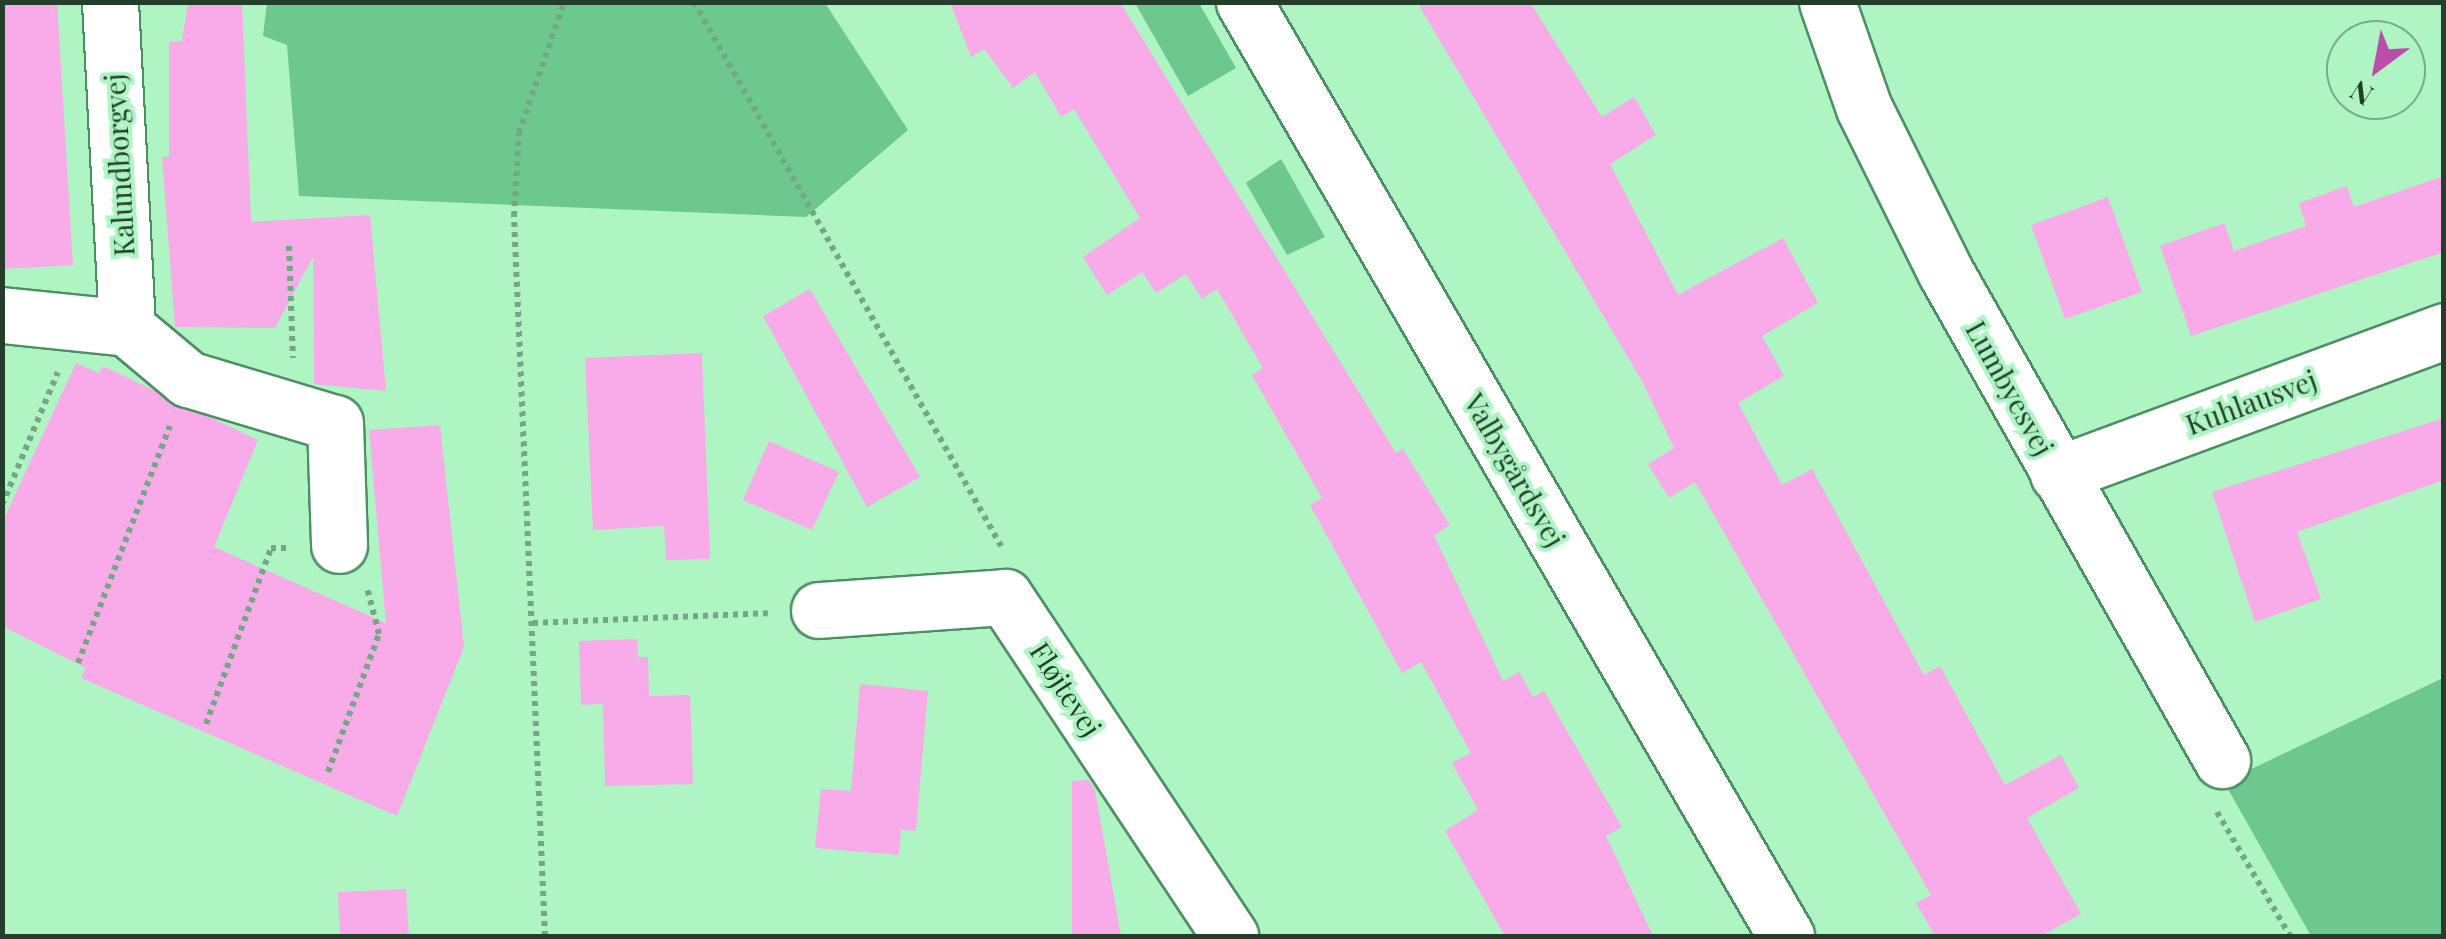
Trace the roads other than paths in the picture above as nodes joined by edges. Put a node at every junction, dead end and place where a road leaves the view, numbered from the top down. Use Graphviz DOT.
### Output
graph roads {
  1 [pos="110,2"];
  2 [pos="1244,2"];
  3 [pos="1827,2"];
  4 [pos="2,314"];
  5 [pos="102,326"];
  6 [pos="2444,330"];
  7 [pos="2058,474"];
  8 [pos="339,545"];
  9 [pos="819,610"];
  10 [pos="2222,760"];
  11 [pos="1230,936"];
  12 [pos="1786,936"];
  1 -- 5 [label="street, Kalundborgvej"];
  2 -- 12 [label="street, Valbygårdsvej"];
  3 -- 7 [label="street, Lumbyesvej"];
  4 -- 5 [label="street"];
  5 -- 8 [label="street"];
  6 -- 7 [label="street, Kuhlausvej"];
  7 -- 10 [label="street, Lumbyesvej"];
  9 -- 11 [label="street, Fløjtevej"];
}
